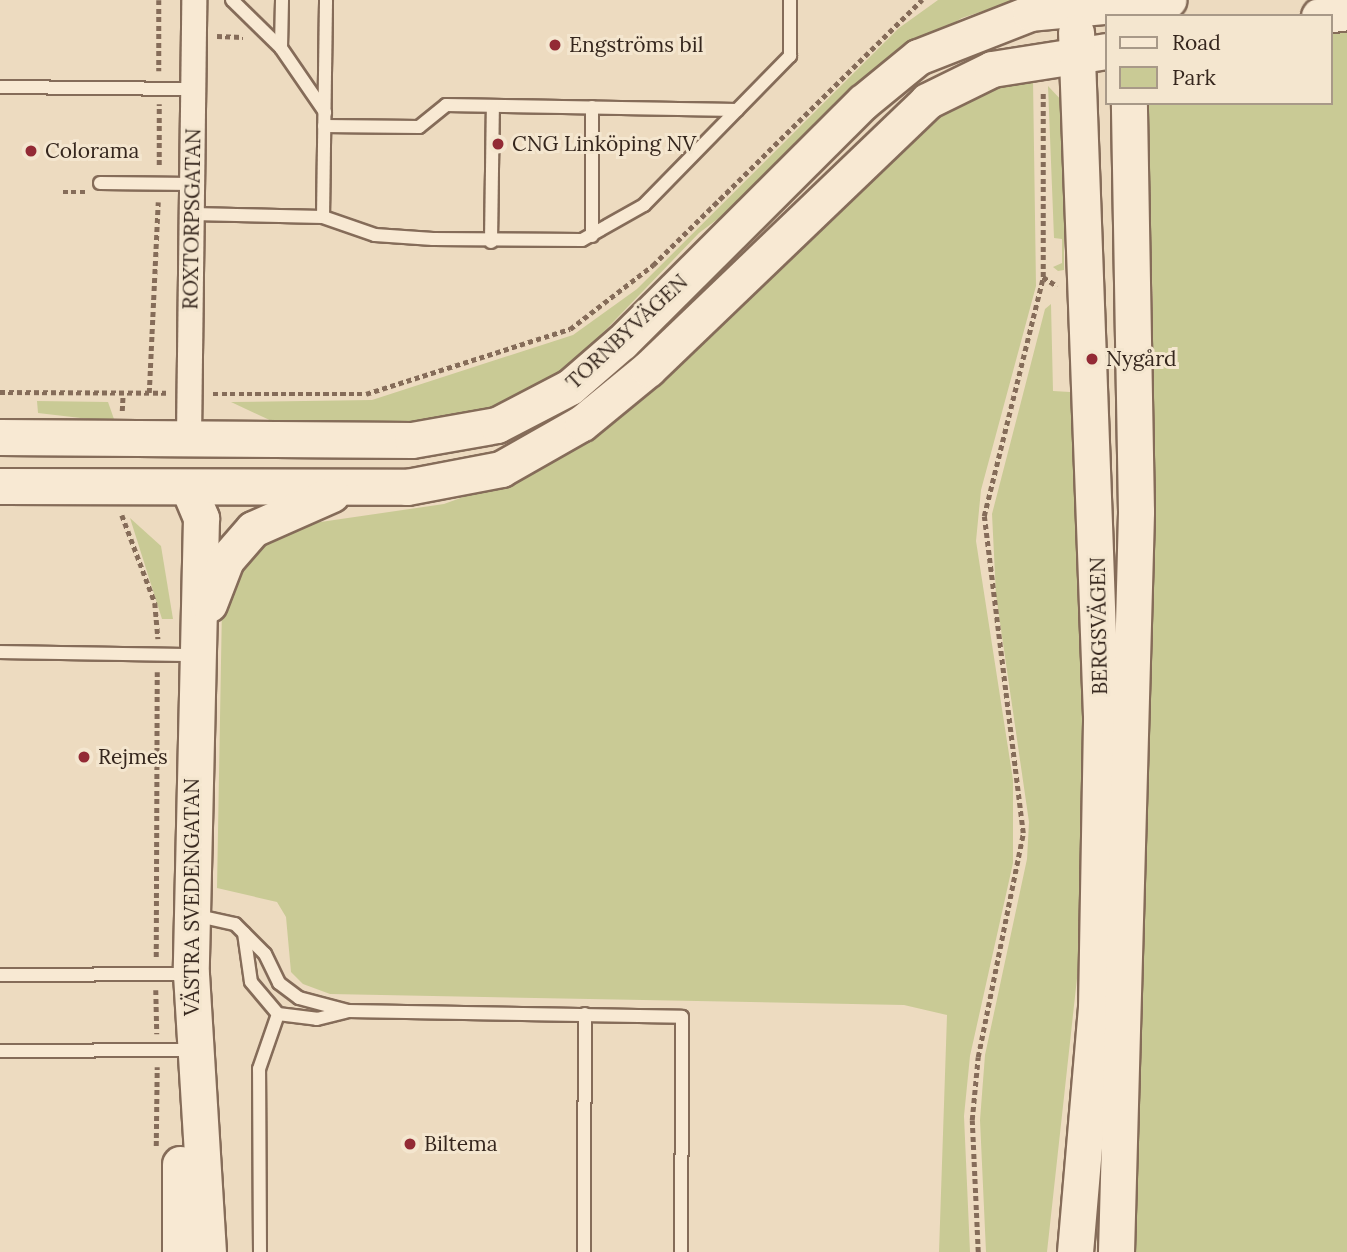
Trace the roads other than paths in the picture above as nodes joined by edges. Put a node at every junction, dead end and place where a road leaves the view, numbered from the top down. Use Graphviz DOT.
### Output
graph roads {
  1 [pos="194,0"];
  2 [pos="232,0"];
  3 [pos="247,0"];
  4 [pos="282,0"];
  5 [pos="326,0"];
  6 [pos="790,0"];
  7 [pos="1168,0"];
  8 [pos="1075,4"];
  9 [pos="1124,6"];
  10 [pos="247,15"];
  11 [pos="281,48"];
  12 [pos="1092,54"];
  13 [pos="0,87"];
  14 [pos="194,89"];
  15 [pos="1129,105"];
  16 [pos="494,106"];
  17 [pos="592,107"];
  18 [pos="737,110"];
  19 [pos="324,119"];
  20 [pos="100,183"];
  21 [pos="193,184"];
  22 [pos="193,214"];
  23 [pos="323,217"];
  24 [pos="592,236"];
  25 [pos="491,242"];
  26 [pos="0,437"];
  27 [pos="189,438"];
  28 [pos="0,486"];
  29 [pos="188,487"];
  30 [pos="348,488"];
  31 [pos="185,647"];
  32 [pos="0,652"];
  33 [pos="193,915"];
  34 [pos="244,933"];
  35 [pos="191,974"];
  36 [pos="0,975"];
  37 [pos="348,1011"];
  38 [pos="278,1014"];
  39 [pos="585,1014"];
  40 [pos="192,1050"];
  41 [pos="0,1051"];
  42 [pos="180,1252"];
  43 [pos="208,1252"];
  44 [pos="260,1252"];
  45 [pos="584,1252"];
  46 [pos="681,1252"];
  47 [pos="1075,1252"];
  48 [pos="1116,1252"];
  1 -- 14 [label="street, ROXTORPSGATAN"];
  2 -- 10 [label="lane"];
  3 -- 10 [label="lane"];
  4 -- 11 [label="lane"];
  5 -- 19 [label="lane"];
  6 -- 18 [label="lane"];
  7 -- 9 [label="main road, TORNBYVÄGEN"];
  8 -- 9 [label="main road, TORNBYVÄGEN"];
  8 -- 12 [label="main road, BERGSVÄGEN"];
  8 -- 27 [label="main road, TORNBYVÄGEN"];
  10 -- 11 [label="lane"];
  11 -- 19 [label="lane"];
  12 -- 30 [label="main road, TORNBYVÄGEN"];
  12 -- 47 [label="main road, BERGSVÄGEN"];
  13 -- 14 [label="lane"];
  14 -- 21 [label="street, ROXTORPSGATAN"];
  15 -- 48 [label="main road, BERGSVÄGEN"];
  16 -- 17 [label="lane"];
  16 -- 19 [label="lane"];
  16 -- 25 [label="lane"];
  17 -- 18 [label="lane"];
  17 -- 24 [label="lane"];
  18 -- 24 [label="lane"];
  19 -- 23 [label="lane"];
  20 -- 21 [label="lane"];
  21 -- 22 [label="street, ROXTORPSGATAN"];
  22 -- 23 [label="lane"];
  22 -- 27 [label="street, ROXTORPSGATAN"];
  23 -- 25 [label="lane"];
  24 -- 25 [label="lane"];
  26 -- 27 [label="main road, TORNBYVÄGEN"];
  27 -- 29 [label="main road, VÄSTRA SVEDENGATAN"];
  28 -- 29 [label="main road, TORNBYVÄGEN"];
  29 -- 30 [label="main road, TORNBYVÄGEN"];
  29 -- 31 [label="main road, VÄSTRA SVEDENGATAN"];
  30 -- 31 [label="main road"];
  31 -- 32 [label="lane"];
  31 -- 33 [label="main road, VÄSTRA SVEDENGATAN"];
  33 -- 34 [label="lane"];
  33 -- 35 [label="main road, VÄSTRA SVEDENGATAN"];
  34 -- 37 [label="lane"];
  34 -- 38 [label="lane"];
  35 -- 36 [label="lane"];
  35 -- 40 [label="main road, VÄSTRA SVEDENGATAN"];
  37 -- 38 [label="lane"];
  37 -- 39 [label="lane"];
  38 -- 44 [label="lane"];
  39 -- 45 [label="lane"];
  39 -- 46 [label="lane"];
  40 -- 41 [label="lane"];
  40 -- 42 [label="main road, VÄSTRA SVEDENGATAN"];
  40 -- 43 [label="main road, VÄSTRA SVEDENGATAN"];
}
